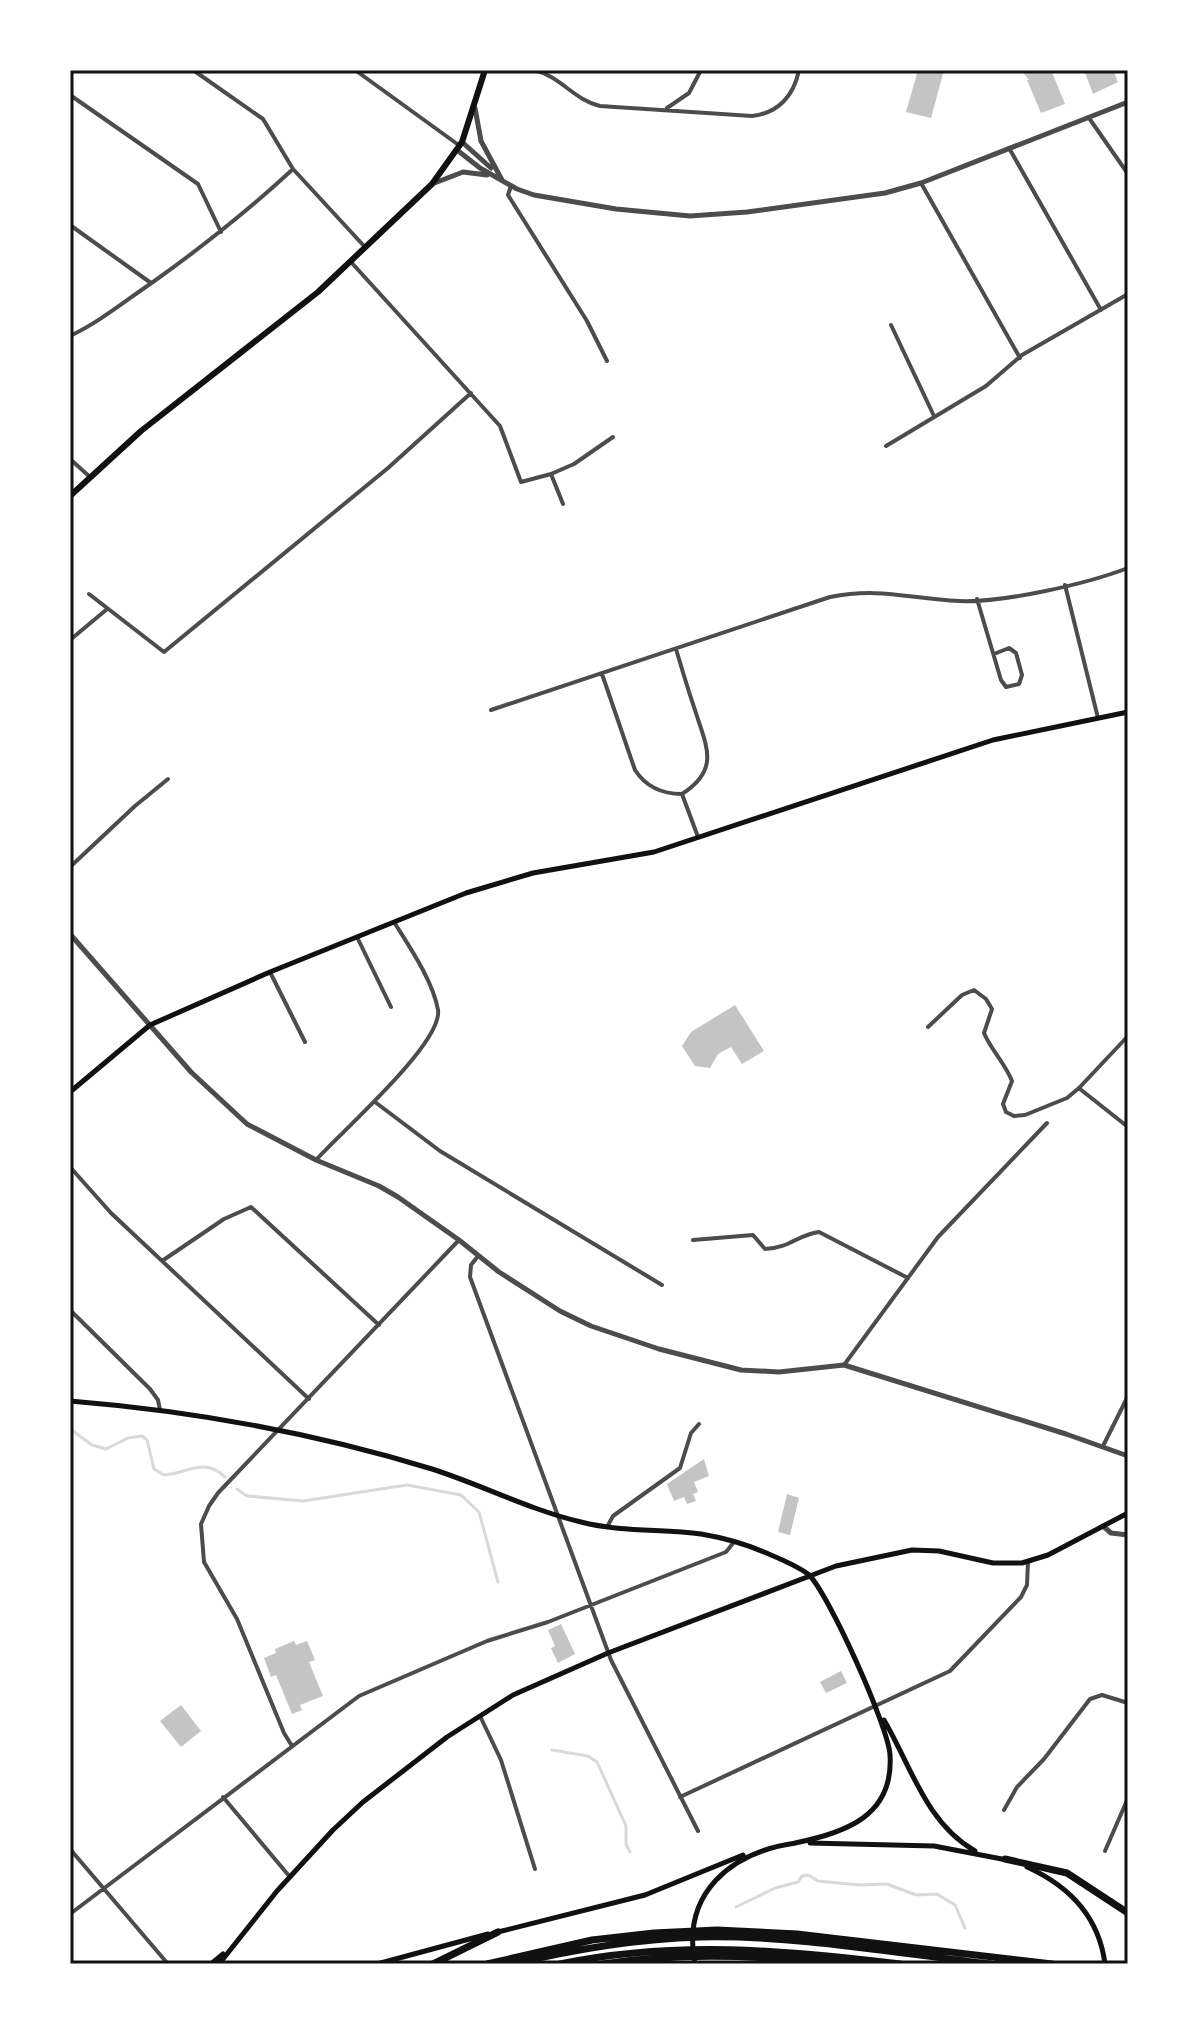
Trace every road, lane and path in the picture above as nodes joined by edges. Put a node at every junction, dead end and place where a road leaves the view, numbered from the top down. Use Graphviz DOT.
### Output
graph roads {
  1 [pos="193,70"];
  2 [pos="355,70"];
  3 [pos="485,70"];
  4 [pos="534,70"];
  5 [pos="701,70"];
  6 [pos="799,70"];
  7 [pos="70,95"];
  8 [pos="1128,102"];
  9 [pos="475,107"];
  10 [pos="665,109"];
  11 [pos="1089,118"];
  12 [pos="459,146"];
  13 [pos="1009,148"];
  14 [pos="293,169"];
  15 [pos="1128,174"];
  16 [pos="503,180"];
  17 [pos="921,183"];
  18 [pos="432,184"];
  19 [pos="511,186"];
  20 [pos="70,225"];
  21 [pos="221,232"];
  22 [pos="366,248"];
  23 [pos="351,262"];
  24 [pos="151,283"];
  25 [pos="1128,294"];
  26 [pos="1101,310"];
  27 [pos="891,325"];
  28 [pos="70,336"];
  29 [pos="1020,358"];
  30 [pos="607,361"];
  31 [pos="471,393"];
  32 [pos="934,416"];
  33 [pos="613,437"];
  34 [pos="886,446"];
  35 [pos="70,459"];
  36 [pos="551,474"];
  37 [pos="90,477"];
  38 [pos="70,496"];
  39 [pos="563,504"];
  40 [pos="1128,568"];
  41 [pos="1065,585"];
  42 [pos="89,594"];
  43 [pos="977,599"];
  44 [pos="106,610"];
  45 [pos="70,640"];
  46 [pos="676,649"];
  47 [pos="994,654"];
  48 [pos="602,674"];
  49 [pos="491,710"];
  50 [pos="1128,712"];
  51 [pos="1098,718"];
  52 [pos="168,779"];
  53 [pos="682,794"];
  54 [pos="698,837"];
  55 [pos="70,867"];
  56 [pos="394,922"];
  57 [pos="70,934"];
  58 [pos="357,937"];
  59 [pos="270,972"];
  60 [pos="391,1007"];
  61 [pos="150,1025"];
  62 [pos="928,1027"];
  63 [pos="1128,1036"];
  64 [pos="305,1042"];
  65 [pos="1079,1088"];
  66 [pos="70,1092"];
  67 [pos="375,1102"];
  68 [pos="1047,1123"];
  69 [pos="1128,1127"];
  70 [pos="316,1160"];
  71 [pos="70,1167"];
  72 [pos="459,1240"];
  73 [pos="693,1240"];
  74 [pos="478,1256"];
  75 [pos="162,1262"];
  76 [pos="906,1277"];
  77 [pos="662,1285"];
  78 [pos="70,1310"];
  79 [pos="379,1325"];
  80 [pos="844,1365"];
  81 [pos="1128,1396"];
  82 [pos="309,1399"];
  83 [pos="70,1401"];
  84 [pos="160,1410"];
  85 [pos="699,1424"];
  86 [pos="279,1430"];
  87 [pos="1103,1446"];
  88 [pos="1128,1456"];
  89 [pos="1128,1513"];
  90 [pos="560,1517"];
  91 [pos="1103,1526"];
  92 [pos="607,1527"];
  93 [pos="1128,1535"];
  94 [pos="734,1542"];
  95 [pos="1028,1561"];
  96 [pos="810,1576"];
  97 [pos="592,1605"];
  98 [pos="608,1653"];
  99 [pos="1128,1703"];
  100 [pos="875,1706"];
  101 [pos="480,1716"];
  102 [pos="292,1746"];
  103 [pos="223,1797"];
  104 [pos="680,1797"];
  105 [pos="1128,1798"];
  106 [pos="1004,1810"];
  107 [pos="698,1831"];
  108 [pos="795,1843"];
  109 [pos="70,1849"];
  110 [pos="760,1850"];
  111 [pos="1105,1851"];
  112 [pos="983,1855"];
  113 [pos="1005,1859"];
  114 [pos="535,1869"];
  115 [pos="290,1877"];
  116 [pos="104,1888"];
  117 [pos="1128,1913"];
  118 [pos="70,1914"];
  119 [pos="498,1932"];
  120 [pos="230,1948"];
  121 [pos="168,1964"];
  122 [pos="211,1964"];
  123 [pos="219,1964"];
  124 [pos="377,1964"];
  125 [pos="433,1964"];
  126 [pos="487,1964"];
  127 [pos="513,1964"];
  128 [pos="560,1964"];
  129 [pos="603,1964"];
  130 [pos="695,1964"];
  131 [pos="838,1964"];
  132 [pos="900,1964"];
  133 [pos="990,1964"];
  134 [pos="1052,1964"];
  135 [pos="1105,1964"];
  1 -- 14 [label="street"];
  2 -- 12 [label="street"];
  3 -- 9 [label="main road"];
  4 -- 10 [label="street"];
  5 -- 10 [label="street"];
  6 -- 10 [label="street"];
  7 -- 21 [label="street"];
  8 -- 11 [label="street"];
  9 -- 12 [label="main road"];
  9 -- 16 [label="street"];
  11 -- 13 [label="street"];
  11 -- 15 [label="street"];
  12 -- 16 [label="street"];
  12 -- 18 [label="main road"];
  13 -- 17 [label="street"];
  13 -- 26 [label="street"];
  14 -- 21 [label="street"];
  14 -- 22 [label="street"];
  16 -- 18 [label="street"];
  16 -- 19 [label="street"];
  17 -- 19 [label="street"];
  17 -- 29 [label="street"];
  18 -- 22 [label="main road"];
  19 -- 30 [label="street"];
  20 -- 24 [label="street"];
  21 -- 24 [label="street"];
  22 -- 23 [label="main road"];
  23 -- 31 [label="street"];
  23 -- 37 [label="main road"];
  24 -- 28 [label="street"];
  25 -- 26 [label="street"];
  26 -- 29 [label="street"];
  27 -- 32 [label="street"];
  29 -- 32 [label="street"];
  31 -- 36 [label="street"];
  31 -- 44 [label="street"];
  32 -- 34 [label="street"];
  33 -- 36 [label="street"];
  35 -- 37 [label="street"];
  36 -- 39 [label="street"];
  37 -- 38 [label="main road"];
  40 -- 41 [label="street"];
  41 -- 43 [label="street"];
  41 -- 51 [label="street"];
  42 -- 44 [label="street"];
  43 -- 46 [label="street"];
  43 -- 47 [label="street"];
  44 -- 45 [label="street"];
  46 -- 48 [label="street"];
  46 -- 53 [label="street"];
  47 -- 47 [label="street"];
  48 -- 49 [label="street"];
  48 -- 53 [label="street"];
  50 -- 51 [label="main road"];
  51 -- 54 [label="main road"];
  52 -- 55 [label="street"];
  53 -- 54 [label="street"];
  54 -- 56 [label="main road"];
  56 -- 58 [label="main road"];
  56 -- 67 [label="street"];
  57 -- 61 [label="street"];
  58 -- 59 [label="main road"];
  58 -- 60 [label="street"];
  59 -- 61 [label="main road"];
  59 -- 64 [label="street"];
  61 -- 66 [label="main road"];
  61 -- 70 [label="street"];
  62 -- 65 [label="street"];
  63 -- 65 [label="street"];
  65 -- 69 [label="street"];
  67 -- 70 [label="street"];
  67 -- 77 [label="street"];
  68 -- 76 [label="street"];
  70 -- 72 [label="street"];
  71 -- 75 [label="street"];
  72 -- 74 [label="street"];
  72 -- 79 [label="street"];
  73 -- 76 [label="street"];
  74 -- 80 [label="street"];
  74 -- 90 [label="street"];
  75 -- 79 [label="street"];
  75 -- 82 [label="street"];
  76 -- 80 [label="street"];
  78 -- 84 [label="street"];
  79 -- 82 [label="street"];
  80 -- 87 [label="street"];
  81 -- 87 [label="street"];
  82 -- 86 [label="street"];
  83 -- 84 [label="main road"];
  84 -- 86 [label="main road"];
  85 -- 92 [label="street"];
  86 -- 90 [label="main road"];
  86 -- 102 [label="street"];
  87 -- 88 [label="street"];
  89 -- 91 [label="main road"];
  90 -- 92 [label="main road"];
  90 -- 97 [label="street"];
  91 -- 93 [label="street"];
  91 -- 95 [label="main road"];
  92 -- 94 [label="main road"];
  94 -- 96 [label="main road"];
  94 -- 97 [label="street"];
  95 -- 96 [label="main road"];
  95 -- 100 [label="street"];
  96 -- 98 [label="main road"];
  96 -- 100 [label="main road"];
  97 -- 98 [label="street"];
  97 -- 102 [label="street"];
  98 -- 101 [label="main road"];
  98 -- 104 [label="street"];
  99 -- 106 [label="street"];
  100 -- 104 [label="street"];
  100 -- 108 [label="main road"];
  100 -- 112 [label="main road"];
  101 -- 114 [label="street"];
  101 -- 115 [label="main road"];
  102 -- 103 [label="street"];
  103 -- 115 [label="street"];
  103 -- 116 [label="street"];
  104 -- 107 [label="street"];
  105 -- 111 [label="street"];
  108 -- 110 [label="main road"];
  108 -- 112 [label="main road"];
  109 -- 116 [label="street"];
  110 -- 119 [label="main road"];
  110 -- 130 [label="main road"];
  112 -- 113 [label="main road"];
  113 -- 117 [label="highway"];
  113 -- 135 [label="main road"];
  115 -- 120 [label="main road"];
  116 -- 118 [label="street"];
  116 -- 121 [label="street"];
  119 -- 124 [label="main road"];
  119 -- 125 [label="highway"];
  120 -- 122 [label="main road"];
  120 -- 123 [label="main road"];
  126 -- 134 [label="highway"];
  127 -- 133 [label="highway"];
  128 -- 132 [label="highway"];
  129 -- 131 [label="highway"];
}
